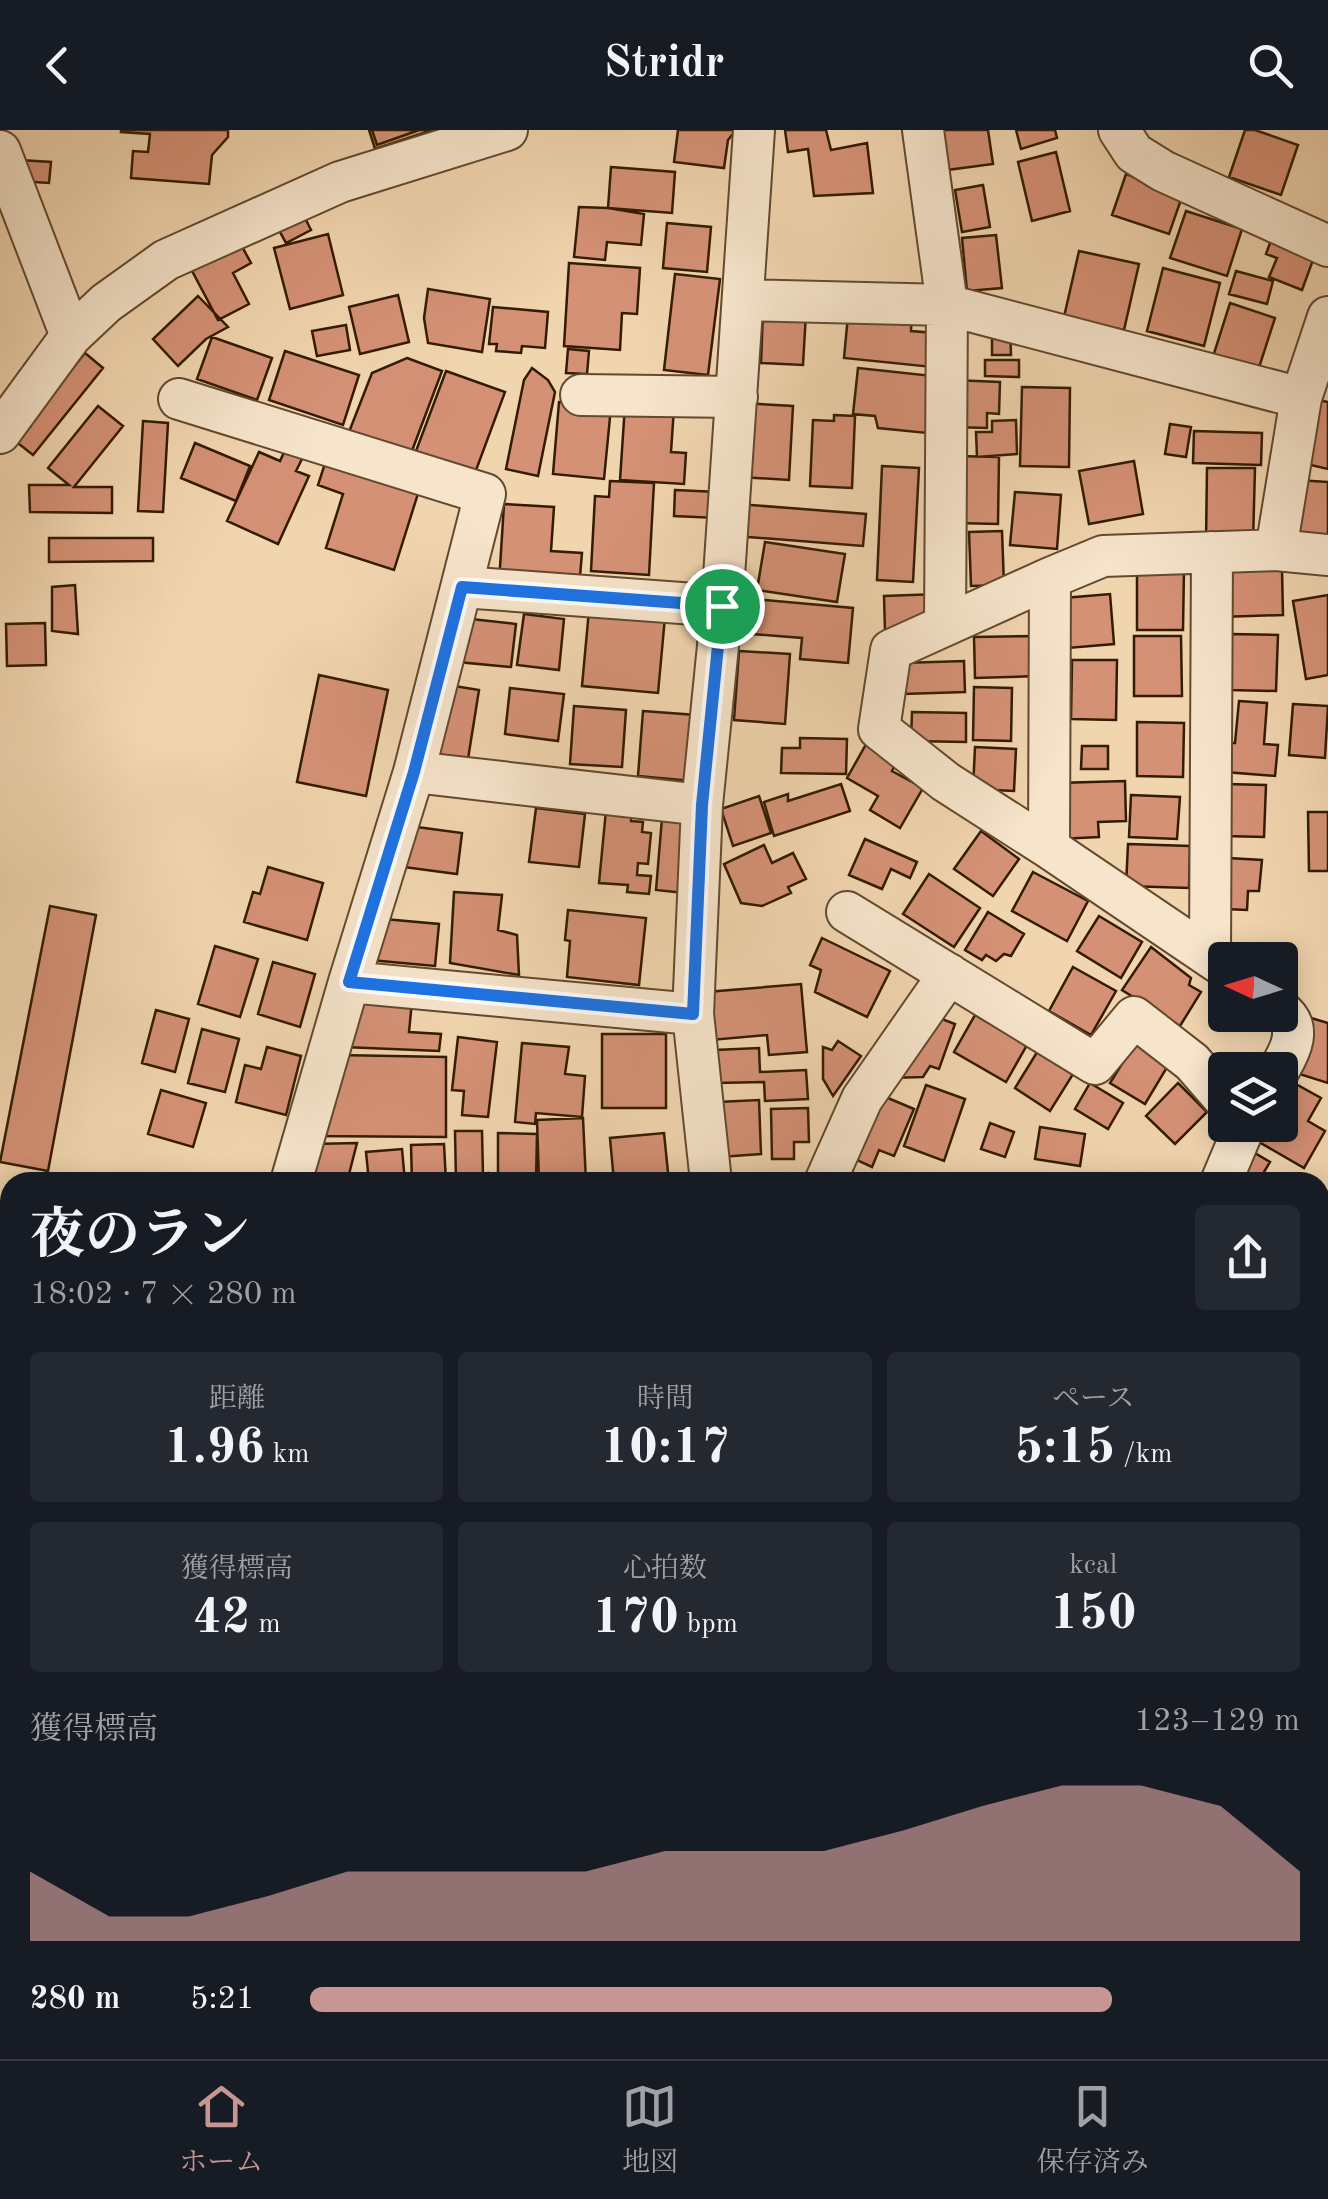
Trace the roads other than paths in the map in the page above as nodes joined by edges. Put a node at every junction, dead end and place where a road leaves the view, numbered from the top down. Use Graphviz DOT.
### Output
graph roads {
  1 [pos="507,130"];
  2 [pos="754,130"];
  3 [pos="923,130"];
  4 [pos="1118,130"];
  5 [pos="0,151"];
  6 [pos="1328,246"];
  7 [pos="744,300"];
  8 [pos="947,304"];
  9 [pos="1328,317"];
  10 [pos="72,336"];
  11 [pos="581,396"];
  12 [pos="737,397"];
  13 [pos="1301,398"];
  14 [pos="180,399"];
  15 [pos="0,432"];
  16 [pos="1276,550"];
  17 [pos="1212,552"];
  18 [pos="1328,555"];
  19 [pos="1050,578"];
  20 [pos="462,587"];
  21 [pos="722,606"];
  22 [pos="945,624"];
  23 [pos="414,772"];
  24 [pos="702,805"];
  25 [pos="1050,848"];
  26 [pos="847,912"];
  27 [pos="1218,942"];
  28 [pos="1208,955"];
  29 [pos="949,974"];
  30 [pos="349,982"];
  31 [pos="693,1014"];
  32 [pos="1208,1080"];
  33 [pos="1237,1142"];
  34 [pos="295,1172"];
  35 [pos="710,1172"];
  36 [pos="829,1172"];
  37 [pos="1224,1172"];
  1 -- 10 [label="street"];
  2 -- 7 [label="street"];
  3 -- 8 [label="street"];
  4 -- 6 [label="street"];
  5 -- 10 [label="street"];
  7 -- 8 [label="street"];
  7 -- 12 [label="street"];
  8 -- 13 [label="street"];
  8 -- 22 [label="street"];
  9 -- 13 [label="street"];
  10 -- 15 [label="street"];
  11 -- 12 [label="street"];
  12 -- 21 [label="street"];
  13 -- 16 [label="street"];
  14 -- 20 [label="street"];
  16 -- 17 [label="street"];
  16 -- 18 [label="street"];
  17 -- 19 [label="street"];
  17 -- 27 [label="street"];
  19 -- 22 [label="street"];
  19 -- 25 [label="street"];
  20 -- 21 [label="street"];
  20 -- 23 [label="street"];
  21 -- 24 [label="street"];
  22 -- 25 [label="street"];
  23 -- 24 [label="street"];
  23 -- 30 [label="street"];
  24 -- 31 [label="street"];
  25 -- 28 [label="street"];
  26 -- 29 [label="street"];
  29 -- 32 [label="street"];
  29 -- 36 [label="street"];
  30 -- 31 [label="street"];
  30 -- 34 [label="street"];
  31 -- 35 [label="street"];
  33 -- 37 [label="street"];
}
